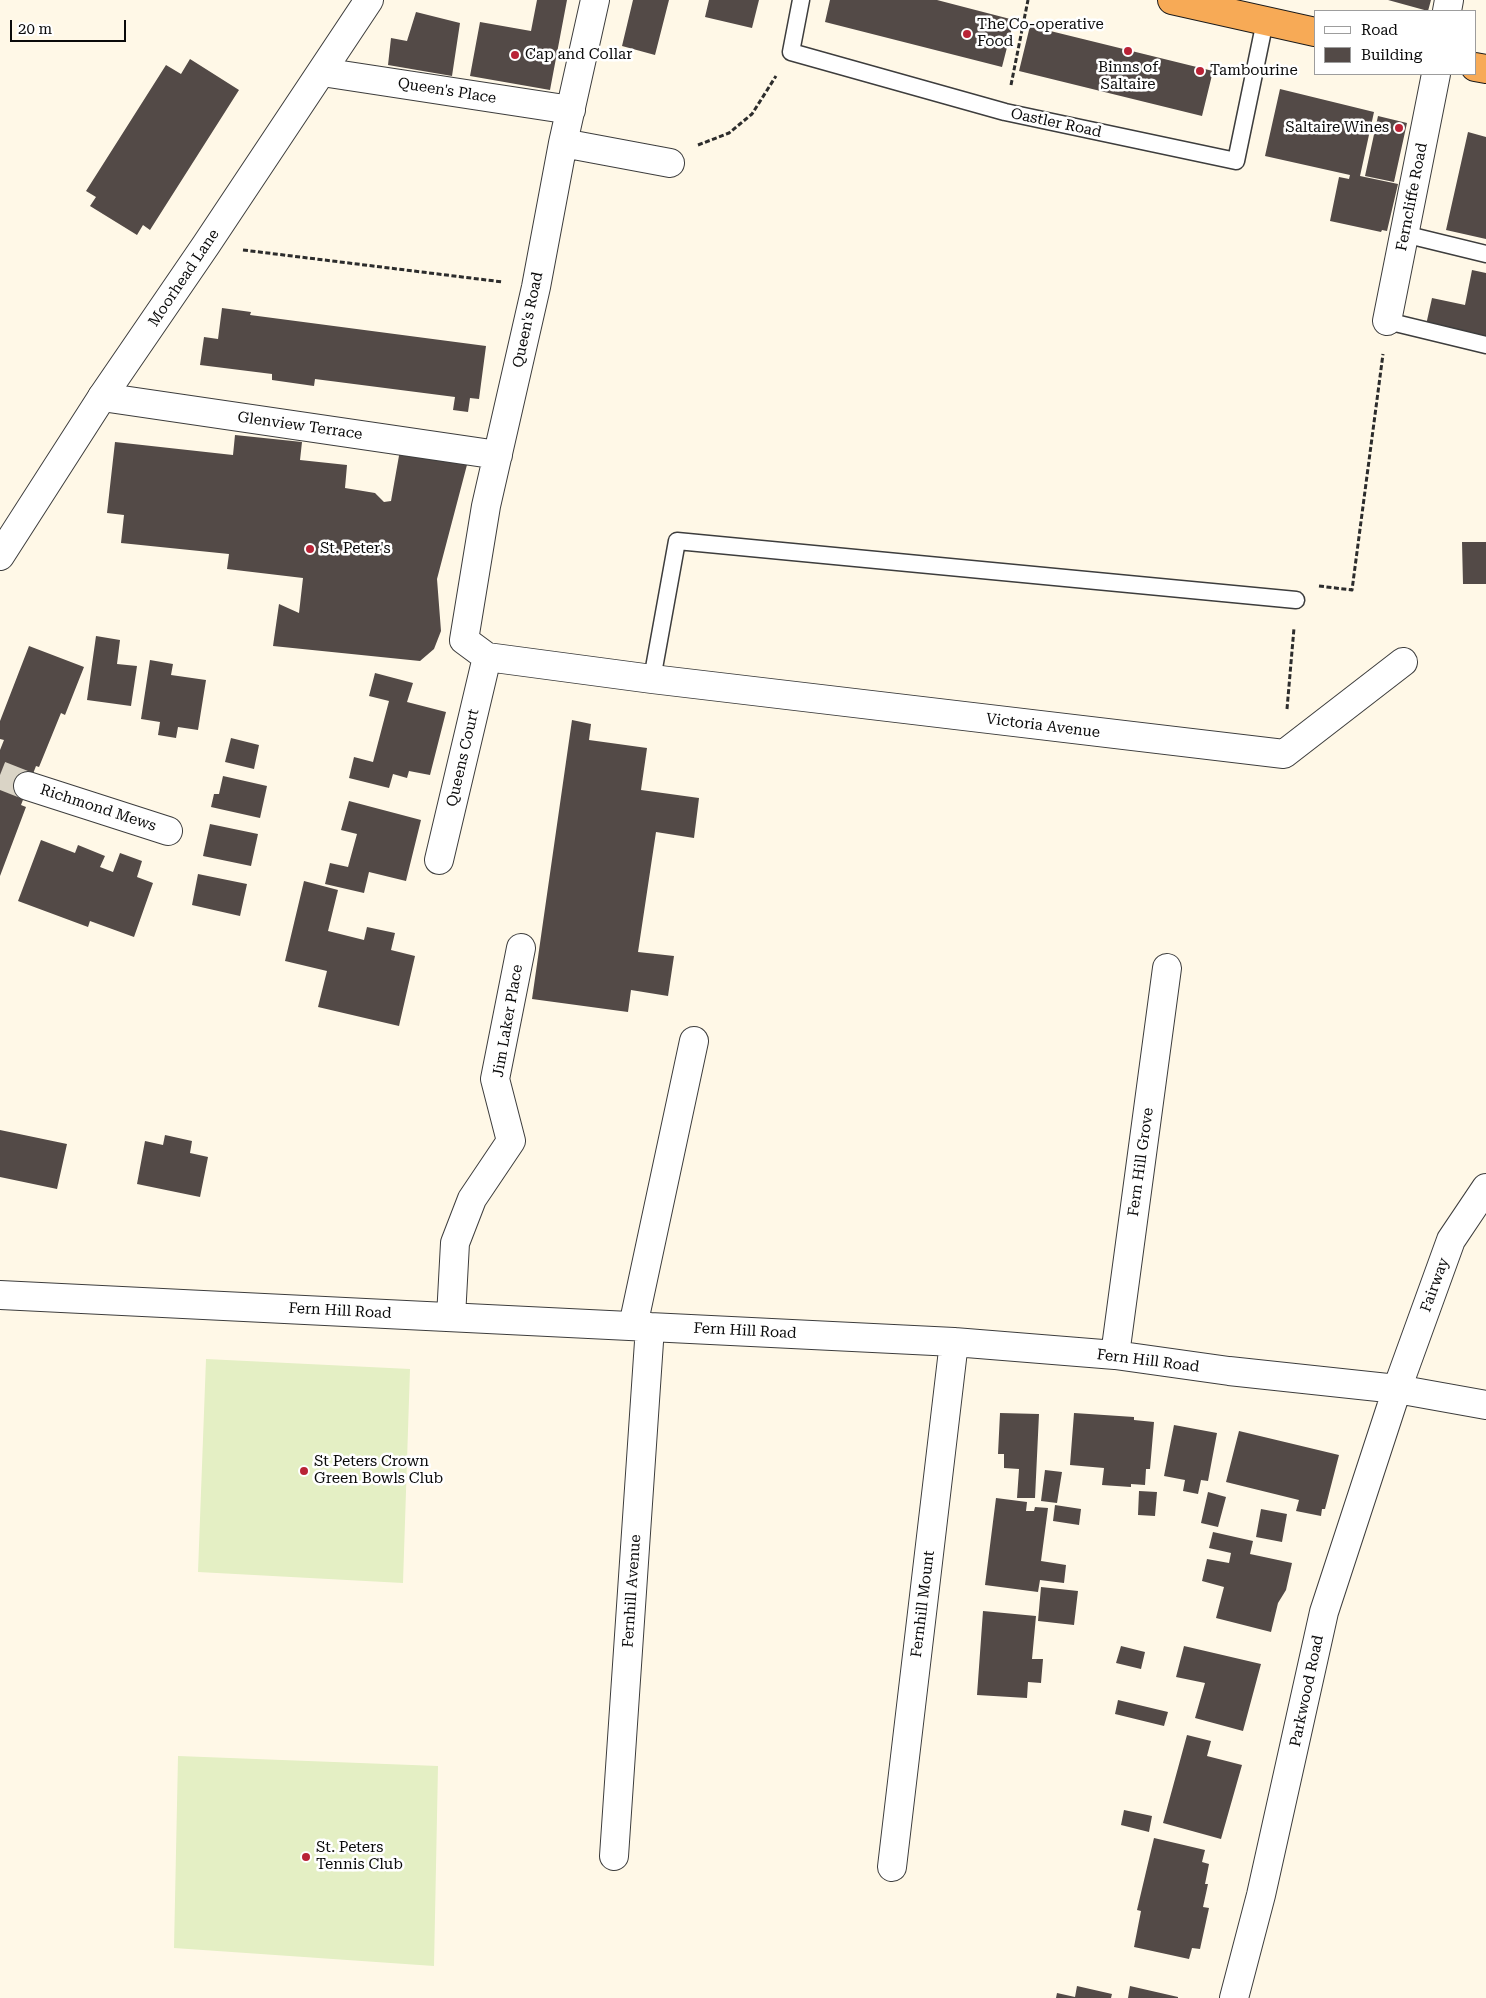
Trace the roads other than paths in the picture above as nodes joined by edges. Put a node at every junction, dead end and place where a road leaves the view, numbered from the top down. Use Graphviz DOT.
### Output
graph roads {
  1 [pos="369,0"];
  2 [pos="596,0"];
  3 [pos="801,0"];
  4 [pos="1172,0"];
  5 [pos="1265,21"];
  6 [pos="1314,32"];
  7 [pos="322,72"];
  8 [pos="1436,75"];
  9 [pos="571,110"];
  10 [pos="563,144"];
  11 [pos="670,163"];
  12 [pos="1404,234"];
  13 [pos="1486,254"];
  14 [pos="1387,321"];
  15 [pos="1486,345"];
  16 [pos="102,397"];
  17 [pos="498,455"];
  18 [pos="0,556"];
  19 [pos="1296,600"];
  20 [pos="488,657"];
  21 [pos="1403,662"];
  22 [pos="652,679"];
  23 [pos="28,786"];
  24 [pos="168,830"];
  25 [pos="439,860"];
  26 [pos="521,948"];
  27 [pos="1167,968"];
  28 [pos="694,1041"];
  29 [pos="1486,1188"];
  30 [pos="0,1295"];
  31 [pos="451,1317"];
  32 [pos="642,1327"];
  33 [pos="954,1342"];
  34 [pos="1115,1355"];
  35 [pos="1397,1389"];
  36 [pos="1486,1405"];
  37 [pos="614,1856"];
  38 [pos="892,1867"];
  39 [pos="1234,1998"];
  1 -- 7 [label="street, Moorhead Lane"];
  2 -- 9 [label="street, Queen's Road"];
  3 -- 5 [label="lane, Oastler Road"];
  4 -- 5 [label="highway"];
  5 -- 6 [label="highway"];
  7 -- 9 [label="street, Queen's Place"];
  7 -- 16 [label="street, Moorhead Lane"];
  8 -- 12 [label="street, Ferncliffe Road"];
  9 -- 10 [label="street, Queen's Road"];
  10 -- 11 [label="street"];
  10 -- 17 [label="street, Queen's Road"];
  12 -- 13 [label="lane"];
  12 -- 14 [label="street, Ferncliffe Road"];
  14 -- 15 [label="lane"];
  16 -- 17 [label="street, Glenview Terrace"];
  16 -- 18 [label="street, Moorhead Lane"];
  17 -- 20 [label="street, Queen's Road"];
  19 -- 22 [label="lane"];
  20 -- 22 [label="street, Victoria Avenue"];
  20 -- 25 [label="street, Queens Court"];
  21 -- 22 [label="street, Victoria Avenue"];
  23 -- 24 [label="street, Richmond Mews"];
  26 -- 31 [label="street, Jim Laker Place"];
  27 -- 34 [label="street, Fern Hill Grove"];
  28 -- 32 [label="street, Fernhill Avenue"];
  29 -- 35 [label="street, Fairway"];
  30 -- 31 [label="street, Fern Hill Road"];
  31 -- 32 [label="street, Fern Hill Road"];
  32 -- 33 [label="street, Fern Hill Road"];
  32 -- 37 [label="street, Fernhill Avenue"];
  33 -- 34 [label="street, Fern Hill Road"];
  33 -- 38 [label="street, Fernhill Mount"];
  34 -- 35 [label="street, Fern Hill Road"];
  35 -- 36 [label="street, Fern Hill Road"];
  35 -- 39 [label="street, Parkwood Road"];
}
